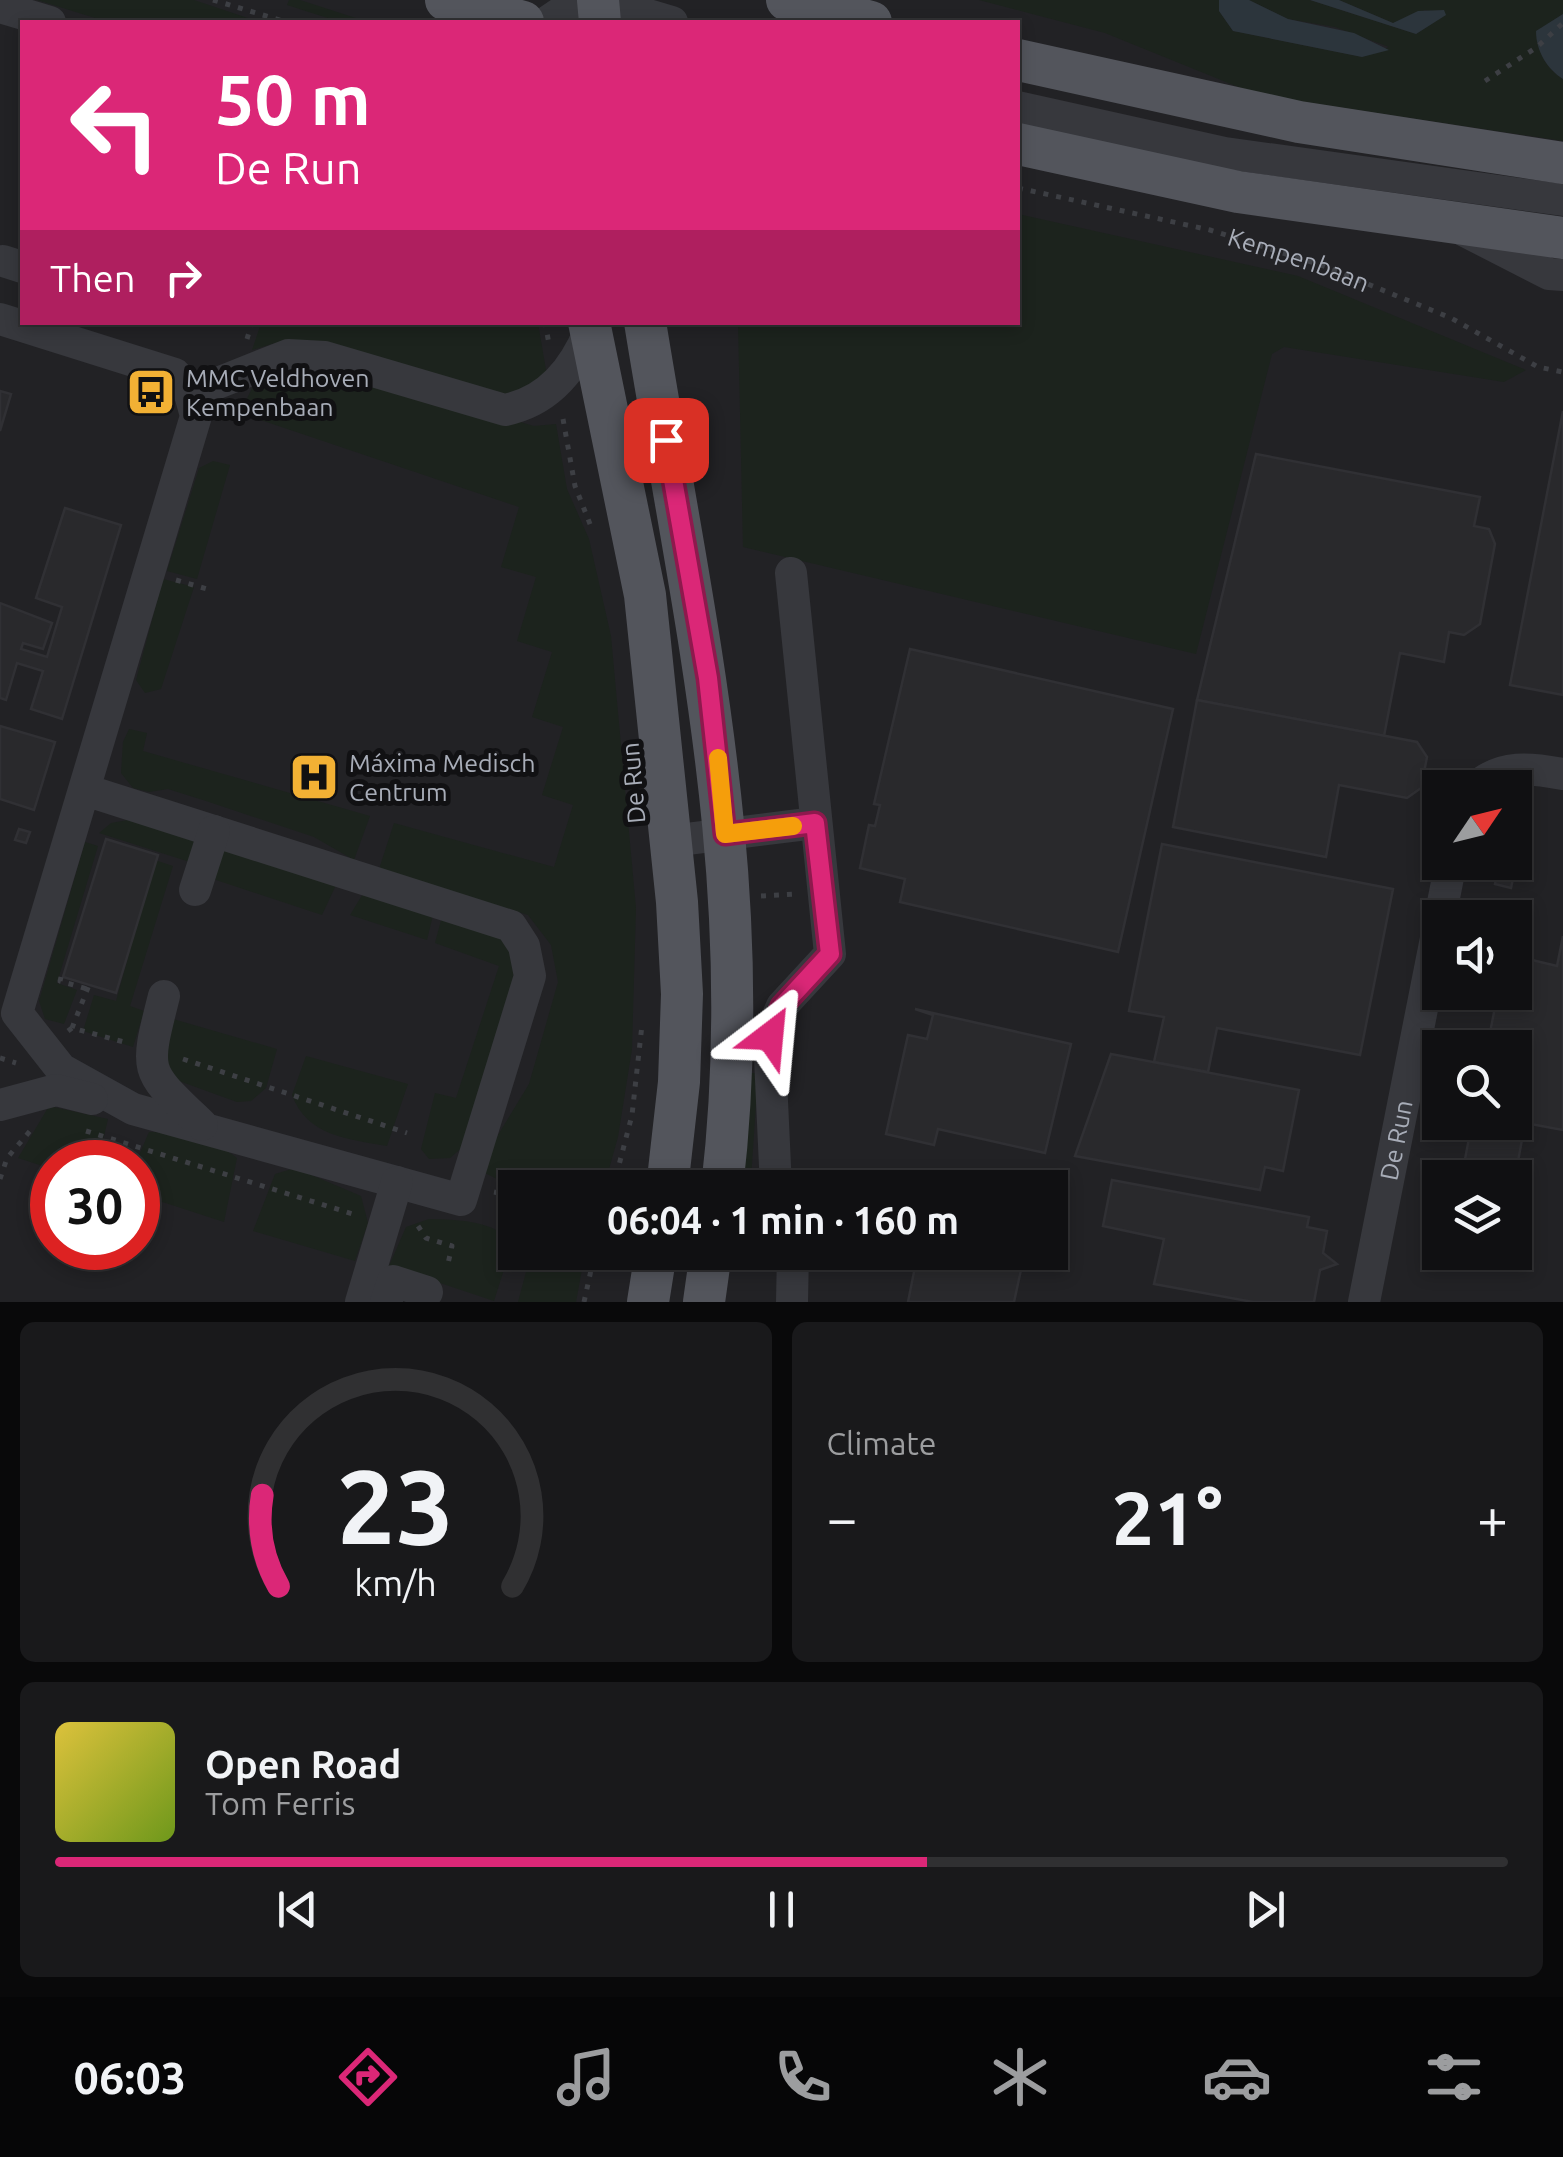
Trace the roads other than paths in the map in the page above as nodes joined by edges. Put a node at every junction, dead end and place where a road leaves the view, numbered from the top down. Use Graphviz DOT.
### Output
graph roads {
  1 [pos="446,0"];
  2 [pos="597,0"];
  3 [pos="786,0"];
  4 [pos="0,7"];
  5 [pos="43,20"];
  6 [pos="516,20"];
  7 [pos="546,20"];
  8 [pos="665,20"];
  9 [pos="863,20"];
  10 [pos="1020,60"];
  11 [pos="1020,106"];
  12 [pos="1020,144"];
  13 [pos="1563,163"];
  14 [pos="1563,200"];
  15 [pos="1560,271"];
  16 [pos="0,320"];
  17 [pos="646,325"];
  18 [pos="589,326"];
  19 [pos="190,394"];
  20 [pos="791,573"];
  21 [pos="1513,770"];
  22 [pos="1563,774"];
  23 [pos="85,790"];
  24 [pos="815,823"];
  25 [pos="214,832"];
  26 [pos="725,834"];
  27 [pos="671,841"];
  28 [pos="195,890"];
  29 [pos="164,996"];
  30 [pos="1422,1009"];
  31 [pos="9,1011"];
  32 [pos="15,1100"];
  33 [pos="133,1109"];
  34 [pos="205,1128"];
  35 [pos="669,1170"];
  36 [pos="723,1170"];
  37 [pos="775,1170"];
  38 [pos="392,1196"];
  39 [pos="653,1270"];
  40 [pos="708,1270"];
  41 [pos="793,1270"];
  42 [pos="437,1282"];
  43 [pos="361,1302"];
  44 [pos="386,1302"];
  45 [pos="648,1302"];
  46 [pos="704,1302"];
  47 [pos="792,1302"];
  48 [pos="1364,1302"];
  1 -- 6 [label="main road"];
  2 -- 7 [label="street"];
  2 -- 8 [label="street"];
  3 -- 9 [label="main road"];
  4 -- 5 [label="street"];
  10 -- 13 [label="main road"];
  11 -- 14 [label="street"];
  12 -- 15 [label="main road, Kempenbaan"];
  16 -- 19 [label="street"];
  17 -- 26 [label="main road"];
  18 -- 19 [label="street, De Run"];
  18 -- 27 [label="main road, De Run"];
  19 -- 23 [label="street"];
  20 -- 24 [label="street"];
  21 -- 22 [label="street"];
  23 -- 25 [label="street"];
  23 -- 31 [label="street"];
  24 -- 26 [label="street, De Run"];
  24 -- 37 [label="street"];
  25 -- 28 [label="street"];
  25 -- 38 [label="street"];
  26 -- 27 [label="street, De Run"];
  26 -- 36 [label="main road"];
  27 -- 35 [label="main road, De Run"];
  29 -- 34 [label="street"];
  30 -- 48 [label="street, De Run"];
  31 -- 33 [label="street"];
  32 -- 33 [label="street"];
  33 -- 34 [label="street"];
  34 -- 38 [label="street"];
  38 -- 43 [label="street"];
  39 -- 45 [label="main road"];
  40 -- 46 [label="main road"];
  41 -- 47 [label="street"];
  42 -- 44 [label="street"];
}
